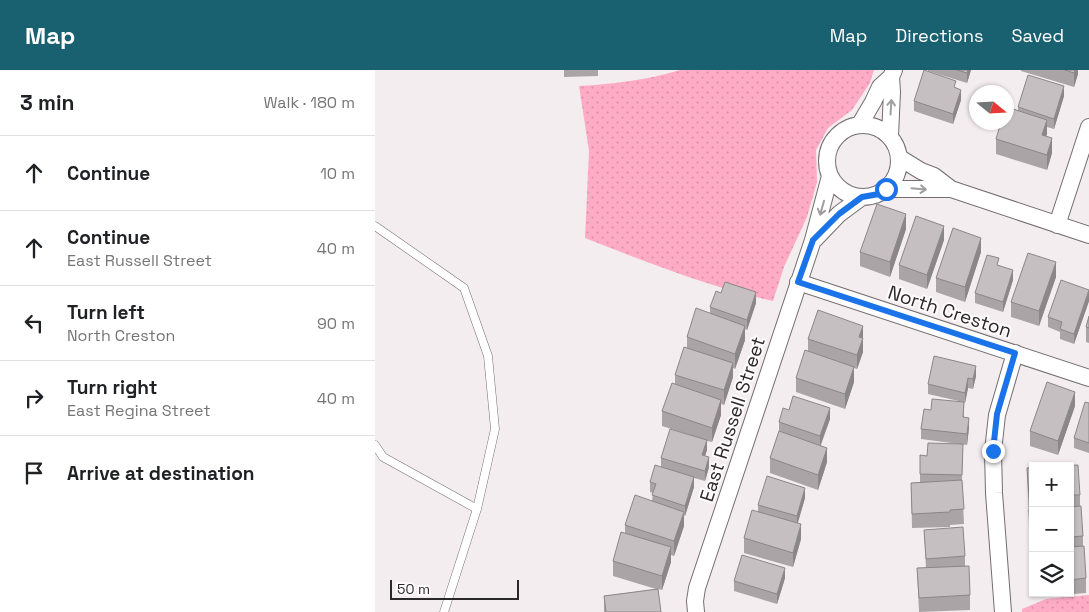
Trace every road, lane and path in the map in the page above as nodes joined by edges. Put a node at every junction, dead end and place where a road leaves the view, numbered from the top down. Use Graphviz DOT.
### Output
graph roads {
  1 [pos="892,74"];
  2 [pos="860,124"];
  3 [pos="1089,127"];
  4 [pos="890,136"];
  5 [pos="900,158"];
  6 [pos="830,176"];
  7 [pos="886,189"];
  8 [pos="951,189"];
  9 [pos="862,197"];
  10 [pos="1057,224"];
  11 [pos="375,226"];
  12 [pos="1089,235"];
  13 [pos="813,240"];
  14 [pos="798,282"];
  15 [pos="1015,353"];
  16 [pos="1089,378"];
  17 [pos="375,445"];
  18 [pos="477,509"];
  19 [pos="444,612"];
  20 [pos="696,612"];
  21 [pos="1003,612"];
  1 -- 2 [label="street"];
  4 -- 1 [label="street, one-way"];
  2 -- 4 [label="street"];
  2 -- 6 [label="street"];
  3 -- 10 [label="street"];
  4 -- 5 [label="street"];
  5 -- 7 [label="street"];
  5 -- 8 [label="street"];
  6 -- 9 [label="street"];
  6 -- 13 [label="street, East Russell Street, one-way"];
  7 -- 8 [label="street, one-way"];
  7 -- 9 [label="street"];
  8 -- 10 [label="street"];
  9 -- 13 [label="street, East Russell Street"];
  10 -- 12 [label="street"];
  11 -- 18 [label="lane"];
  13 -- 14 [label="street, East Russell Street"];
  14 -- 15 [label="street, North Creston"];
  14 -- 20 [label="street, East Russell Street"];
  15 -- 16 [label="street, North Creston"];
  15 -- 21 [label="street"];
  17 -- 18 [label="lane"];
  18 -- 19 [label="lane"];
}
